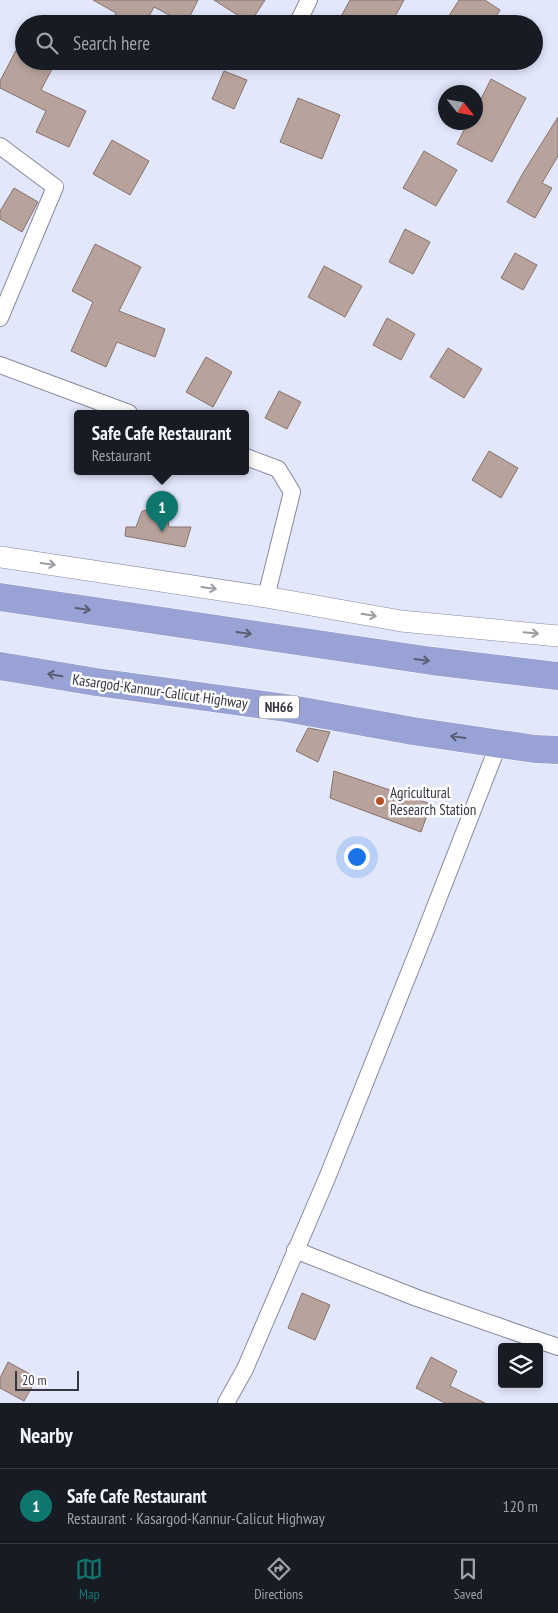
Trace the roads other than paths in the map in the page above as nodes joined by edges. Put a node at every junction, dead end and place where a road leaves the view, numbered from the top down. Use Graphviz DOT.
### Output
graph roads {
  1 [pos="309,0"];
  2 [pos="301,15"];
  3 [pos="0,146"];
  4 [pos="0,318"];
  5 [pos="0,365"];
  6 [pos="121,410"];
  7 [pos="249,458"];
  8 [pos="0,557"];
  9 [pos="0,597"];
  10 [pos="266,597"];
  11 [pos="558,636"];
  12 [pos="0,666"];
  13 [pos="558,676"];
  14 [pos="499,743"];
  15 [pos="558,750"];
  16 [pos="295,1250"];
  17 [pos="558,1347"];
  18 [pos="226,1403"];
  1 -- 2 [label="street"];
  3 -- 4 [label="street"];
  5 -- 6 [label="street"];
  7 -- 10 [label="street"];
  8 -- 10 [label="street, one-way"];
  9 -- 13 [label="highway, one-way"];
  10 -- 11 [label="street, one-way"];
  14 -- 12 [label="highway, Kasargod-Kannur-Calicut Highway / NH66, one-way"];
  14 -- 15 [label="highway, Kasargod-Kannur-Calicut Highway / NH66"];
  14 -- 16 [label="street"];
  16 -- 17 [label="street"];
  16 -- 18 [label="street"];
}
